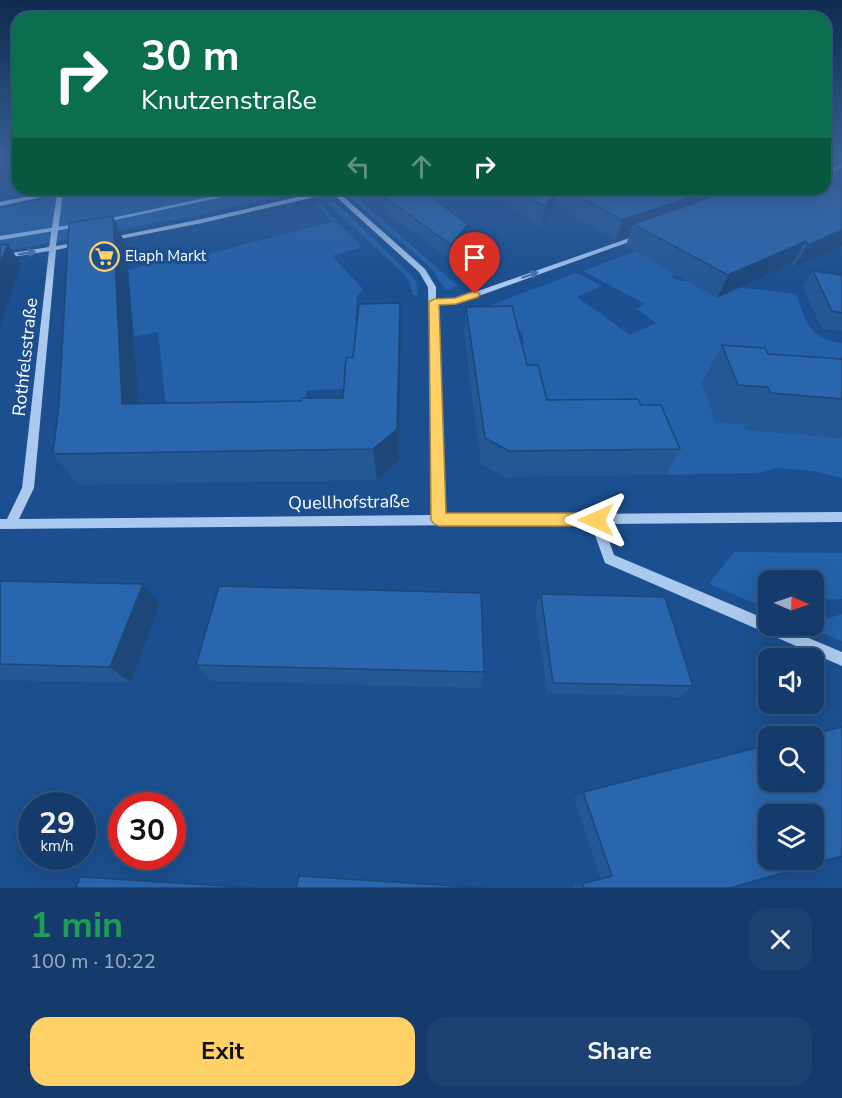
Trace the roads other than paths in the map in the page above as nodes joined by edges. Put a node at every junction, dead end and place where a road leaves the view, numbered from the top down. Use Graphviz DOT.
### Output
graph roads {
  1 [pos="16,200"];
  2 [pos="59,200"];
  3 [pos="292,200"];
  4 [pos="348,200"];
  5 [pos="0,204"];
  6 [pos="650,233"];
  7 [pos="99,241"];
  8 [pos="88,243"];
  9 [pos="54,245"];
  10 [pos="0,257"];
  11 [pos="434,302"];
  12 [pos="842,517"];
  13 [pos="439,520"];
  14 [pos="596,520"];
  15 [pos="5,524"];
  16 [pos="842,659"];
  1 -- 5 [label="street"];
  2 -- 9 [label="street, Rothfelsstraße"];
  3 -- 7 [label="street"];
  4 -- 11 [label="street"];
  11 -- 6 [label="street, one-way"];
  8 -- 9 [label="street"];
  10 -- 9 [label="street, one-way"];
  9 -- 15 [label="street, Rothfelsstraße"];
  11 -- 13 [label="street"];
  12 -- 14 [label="street, Quellhofstraße"];
  13 -- 14 [label="street, Quellhofstraße"];
  13 -- 15 [label="street, Quellhofstraße"];
  14 -- 16 [label="street"];
}
